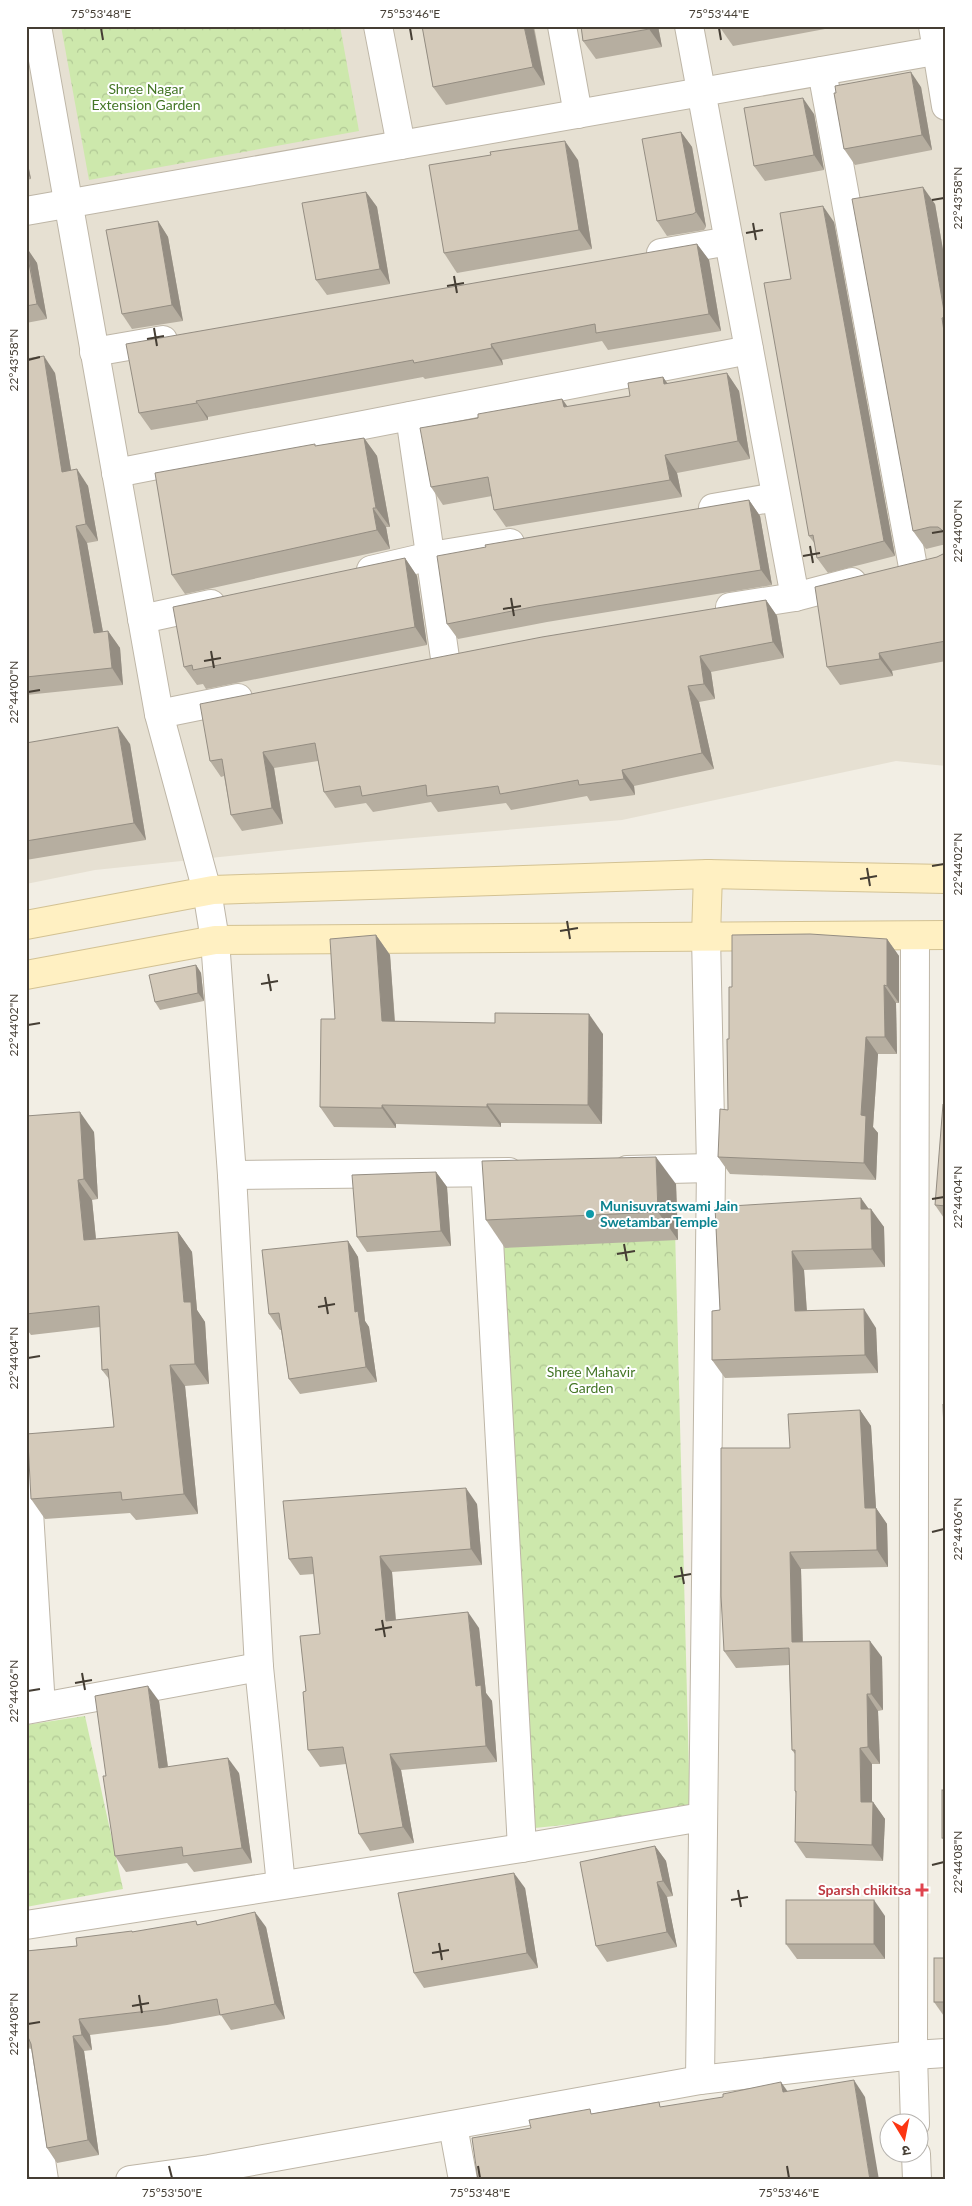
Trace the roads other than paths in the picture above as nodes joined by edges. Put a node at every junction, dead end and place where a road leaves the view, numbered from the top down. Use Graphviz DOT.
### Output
graph roads {
  1 [pos="38,26"];
  2 [pos="378,26"];
  3 [pos="562,26"];
  4 [pos="689,26"];
  5 [pos="939,42"];
  6 [pos="822,71"];
  7 [pos="702,92"];
  8 [pos="946,106"];
  9 [pos="578,114"];
  10 [pos="401,145"];
  11 [pos="68,203"];
  12 [pos="26,211"];
  13 [pos="729,241"];
  14 [pos="641,256"];
  15 [pos="192,335"];
  16 [pos="749,350"];
  17 [pos="94,352"];
  18 [pos="410,416"];
  19 [pos="116,473"];
  20 [pos="776,498"];
  21 [pos="687,513"];
  22 [pos="539,538"];
  23 [pos="431,556"];
  24 [pos="344,575"];
  25 [pos="795,596"];
  26 [pos="238,598"];
  27 [pos="707,611"];
  28 [pos="142,619"];
  29 [pos="474,652"];
  30 [pos="445,658"];
  31 [pos="416,663"];
  32 [pos="264,693"];
  33 [pos="159,714"];
  34 [pos="708,874"];
  35 [pos="946,879"];
  36 [pos="207,891"];
  37 [pos="26,925"];
  38 [pos="946,935"];
  39 [pos="706,936"];
  40 [pos="915,936"];
  41 [pos="215,940"];
  42 [pos="26,975"];
  43 [pos="710,1168"];
  44 [pos="603,1170"];
  45 [pos="485,1172"];
  46 [pos="534,1172"];
  47 [pos="232,1175"];
  48 [pos="26,1463"];
  49 [pos="259,1667"];
  50 [pos="34,1709"];
  51 [pos="702,1817"];
  52 [pos="522,1848"];
  53 [pos="281,1886"];
  54 [pos="26,1926"];
  55 [pos="946,2053"];
  56 [pos="913,2055"];
  57 [pos="26,2062"];
  58 [pos="700,2080"];
  59 [pos="915,2114"];
  60 [pos="453,2126"];
  61 [pos="916,2164"];
  62 [pos="210,2174"];
  63 [pos="44,2180"];
  64 [pos="130,2180"];
  65 [pos="464,2180"];
  66 [pos="917,2180"];
  1 -- 11 [label="street"];
  2 -- 10 [label="street"];
  3 -- 9 [label="street"];
  4 -- 7 [label="street"];
  5 -- 6 [label="street"];
  5 -- 8 [label="street"];
  6 -- 7 [label="street"];
  6 -- 25 [label="street"];
  7 -- 9 [label="street"];
  7 -- 13 [label="street"];
  9 -- 10 [label="street"];
  10 -- 11 [label="street"];
  11 -- 12 [label="street"];
  11 -- 17 [label="street"];
  13 -- 14 [label="street"];
  13 -- 16 [label="street"];
  15 -- 17 [label="street"];
  16 -- 18 [label="street"];
  16 -- 20 [label="street"];
  17 -- 19 [label="street"];
  18 -- 19 [label="street"];
  18 -- 23 [label="street"];
  19 -- 28 [label="street"];
  20 -- 21 [label="street"];
  20 -- 25 [label="street"];
  22 -- 23 [label="street"];
  23 -- 24 [label="street"];
  23 -- 30 [label="street"];
  25 -- 27 [label="street"];
  26 -- 28 [label="street"];
  28 -- 33 [label="street"];
  29 -- 30 [label="street"];
  30 -- 31 [label="street"];
  32 -- 33 [label="street"];
  33 -- 36 [label="street"];
  34 -- 35 [label="main road"];
  34 -- 36 [label="main road"];
  34 -- 39 [label="main road"];
  36 -- 37 [label="main road"];
  36 -- 41 [label="street"];
  38 -- 40 [label="main road"];
  39 -- 40 [label="main road"];
  39 -- 41 [label="main road"];
  39 -- 43 [label="street"];
  40 -- 56 [label="street"];
  41 -- 42 [label="main road"];
  41 -- 47 [label="street"];
  43 -- 44 [label="street"];
  43 -- 51 [label="street"];
  45 -- 46 [label="street"];
  45 -- 47 [label="street"];
  45 -- 52 [label="street"];
  47 -- 49 [label="street"];
  48 -- 50 [label="street"];
  49 -- 50 [label="street"];
  49 -- 53 [label="street"];
  51 -- 52 [label="street"];
  51 -- 58 [label="street"];
  52 -- 53 [label="street"];
  53 -- 54 [label="street"];
  55 -- 56 [label="street"];
  56 -- 58 [label="street"];
  56 -- 59 [label="street"];
  57 -- 63 [label="street"];
  58 -- 60 [label="street"];
  60 -- 62 [label="street"];
  60 -- 65 [label="street"];
  61 -- 66 [label="street"];
  62 -- 64 [label="street"];
}
